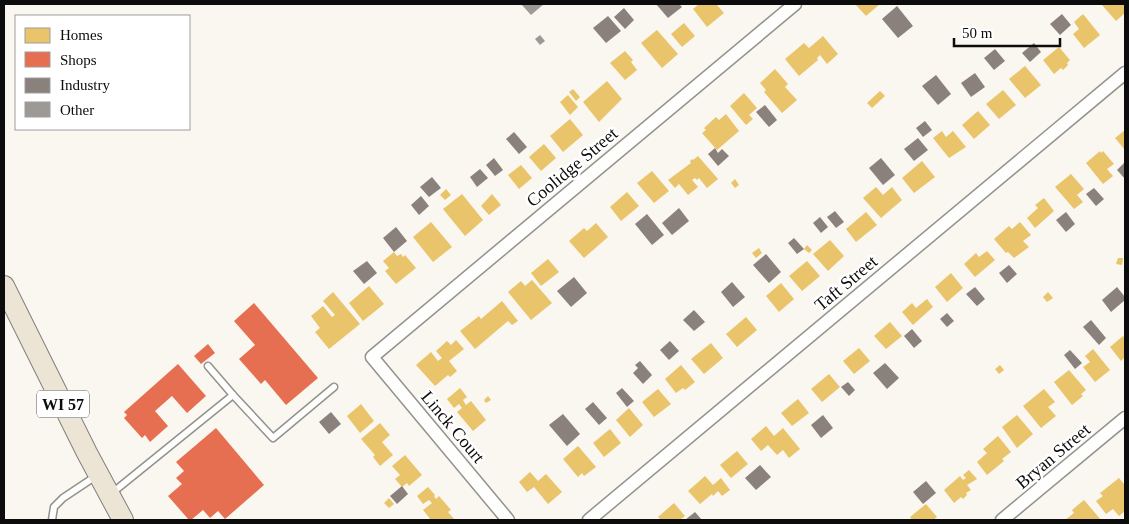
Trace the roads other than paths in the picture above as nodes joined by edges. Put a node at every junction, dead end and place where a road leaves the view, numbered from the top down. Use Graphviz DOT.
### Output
graph roads {
  1 [pos="795,4"];
  2 [pos="1125,72"];
  3 [pos="4,286"];
  4 [pos="372,357"];
  5 [pos="208,366"];
  6 [pos="334,387"];
  7 [pos="233,395"];
  8 [pos="1125,418"];
  9 [pos="99,474"];
  10 [pos="110,495"];
  11 [pos="52,520"];
  12 [pos="123,520"];
  13 [pos="508,520"];
  14 [pos="589,520"];
  15 [pos="1002,520"];
  1 -- 4 [label="street, Coolidge Street"];
  2 -- 14 [label="street, Taft Street"];
  3 -- 9 [label="main road, WI 57"];
  4 -- 13 [label="street, Linck Court"];
  5 -- 7 [label="lane"];
  6 -- 7 [label="lane"];
  7 -- 10 [label="lane"];
  8 -- 15 [label="street, Bryan Street"];
  9 -- 10 [label="main road, WI 57"];
  9 -- 11 [label="lane"];
  10 -- 12 [label="main road, WI 57"];
}
